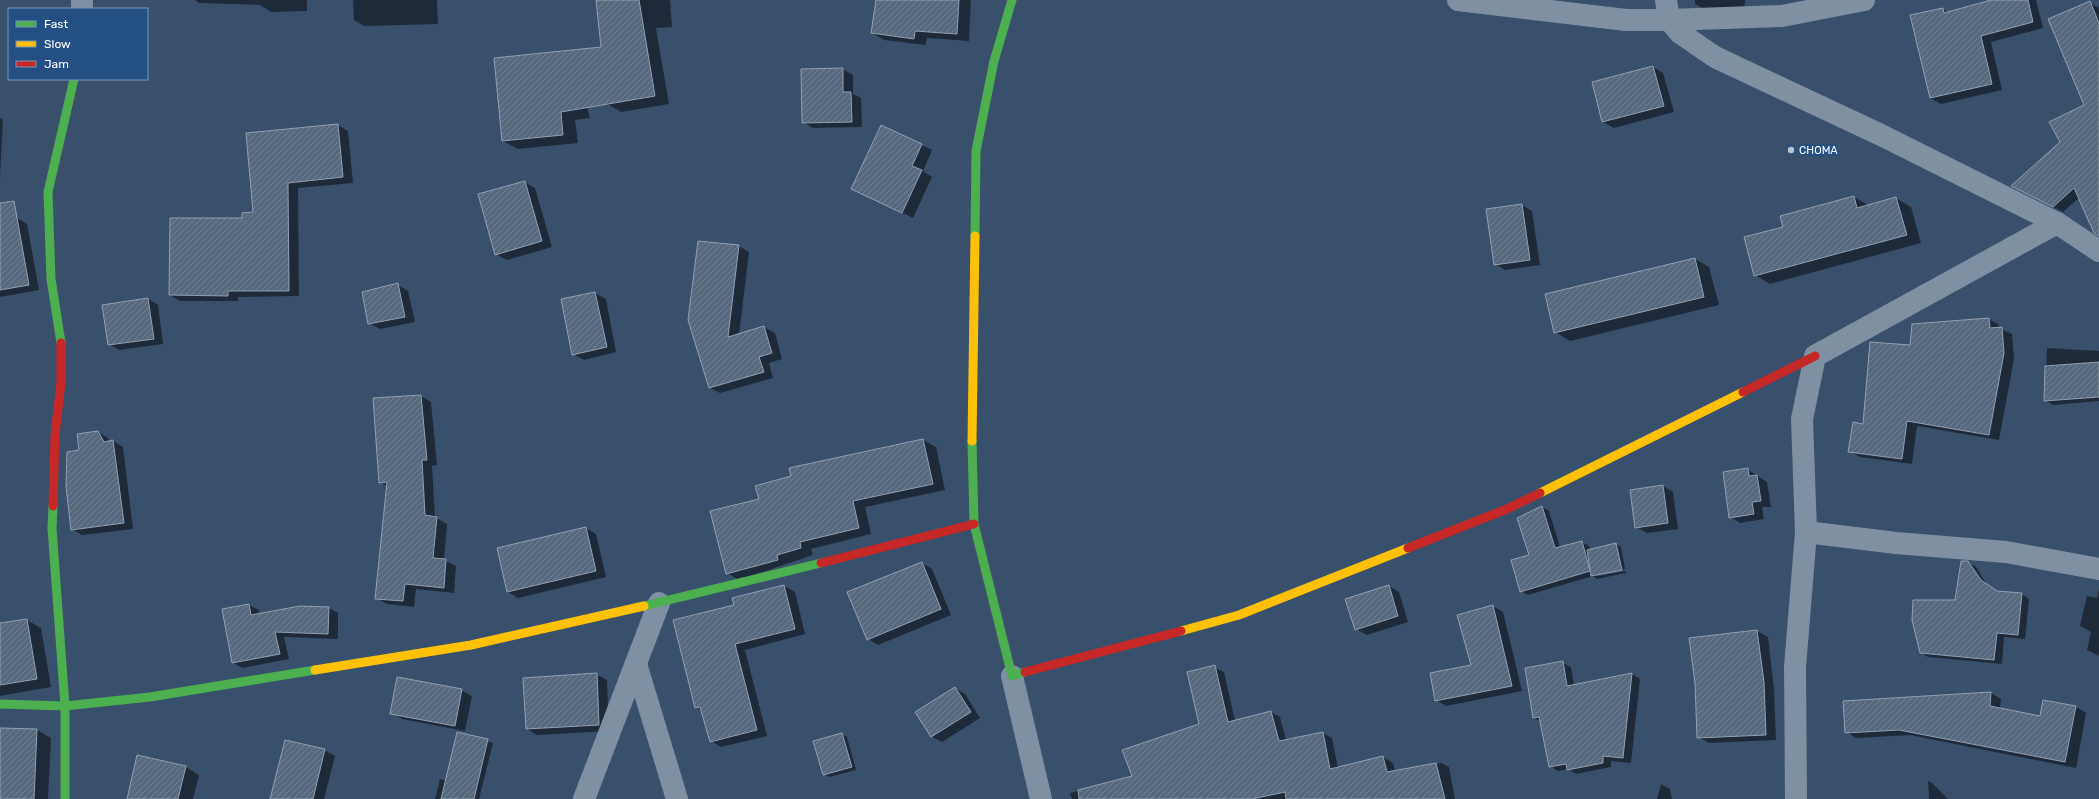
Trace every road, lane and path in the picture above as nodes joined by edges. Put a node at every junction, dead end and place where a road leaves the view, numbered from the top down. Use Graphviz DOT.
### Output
graph roads {
  1 [pos="1012,0"];
  2 [pos="1458,0"];
  3 [pos="1864,0"];
  4 [pos="1667,10"];
  5 [pos="74,80"];
  6 [pos="2057,223"];
  7 [pos="2099,251"];
  8 [pos="1815,356"];
  9 [pos="974,524"];
  10 [pos="1806,532"];
  11 [pos="2099,569"];
  12 [pos="660,603"];
  13 [pos="636,664"];
  14 [pos="1012,676"];
  15 [pos="0,704"];
  16 [pos="65,706"];
  17 [pos="65,799"];
  18 [pos="584,799"];
  19 [pos="677,799"];
  20 [pos="1041,799"];
  21 [pos="1796,799"];
  1 -- 9 [label="street"];
  2 -- 4 [label="street"];
  3 -- 4 [label="street"];
  4 -- 6 [label="street"];
  5 -- 16 [label="street"];
  6 -- 7 [label="street"];
  6 -- 8 [label="street"];
  8 -- 10 [label="street"];
  8 -- 14 [label="street"];
  9 -- 12 [label="street"];
  9 -- 14 [label="street"];
  10 -- 11 [label="street"];
  10 -- 21 [label="street"];
  12 -- 13 [label="street"];
  12 -- 16 [label="street"];
  13 -- 18 [label="street"];
  13 -- 19 [label="street"];
  14 -- 20 [label="street"];
  15 -- 16 [label="street"];
  16 -- 17 [label="street"];
}
